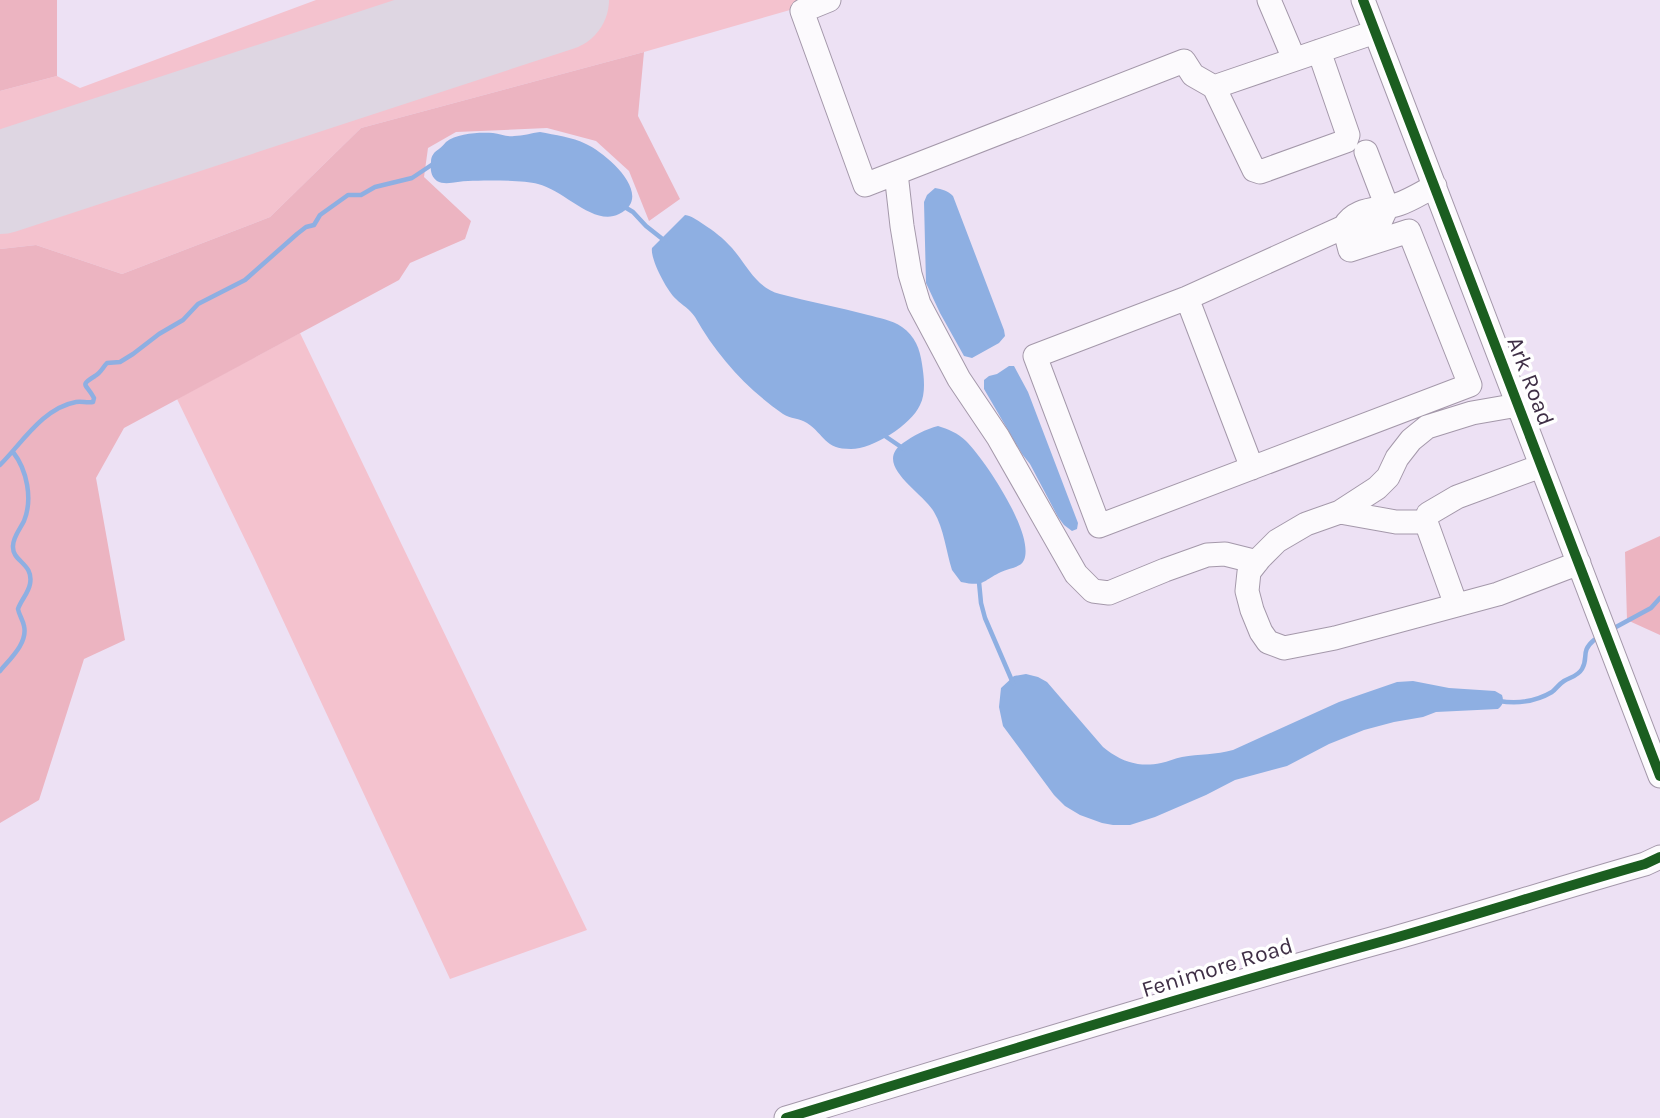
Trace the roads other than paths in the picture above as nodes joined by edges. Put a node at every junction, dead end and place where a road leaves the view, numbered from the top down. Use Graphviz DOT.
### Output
graph roads {
  1 [pos="829,0"];
  2 [pos="1269,0"];
  3 [pos="1363,0"];
  4 [pos="1376,32"];
  5 [pos="1319,51"];
  6 [pos="1294,59"];
  7 [pos="1214,87"];
  8 [pos="1366,152"];
  9 [pos="896,173"];
  10 [pos="1435,186"];
  11 [pos="1387,207"];
  12 [pos="1344,227"];
  13 [pos="1187,298"];
  14 [pos="1518,405"];
  15 [pos="1541,466"];
  16 [pos="1252,468"];
  17 [pos="1340,512"];
  18 [pos="1426,522"];
  19 [pos="1257,562"];
  20 [pos="1578,563"];
  21 [pos="1456,605"];
  22 [pos="1660,776"];
  23 [pos="1660,857"];
  24 [pos="786,1118"];
  1 -- 9 [label="street"];
  2 -- 6 [label="street"];
  3 -- 4 [label="street, Ark Road"];
  4 -- 5 [label="street"];
  4 -- 10 [label="street, Ark Road"];
  5 -- 6 [label="street"];
  5 -- 7 [label="street"];
  6 -- 7 [label="street"];
  7 -- 9 [label="street"];
  8 -- 11 [label="street"];
  9 -- 19 [label="street"];
  10 -- 11 [label="street"];
  10 -- 14 [label="street, Ark Road"];
  11 -- 12 [label="street"];
  12 -- 13 [label="street"];
  12 -- 16 [label="street"];
  13 -- 16 [label="street"];
  13 -- 16 [label="street"];
  14 -- 15 [label="street, Ark Road"];
  14 -- 17 [label="street"];
  15 -- 18 [label="street"];
  15 -- 20 [label="street, Ark Road"];
  17 -- 18 [label="street"];
  17 -- 19 [label="street"];
  18 -- 21 [label="street"];
  19 -- 21 [label="street"];
  20 -- 21 [label="street"];
  20 -- 22 [label="street, Ark Road"];
  23 -- 24 [label="street, Fenimore Road"];
}
